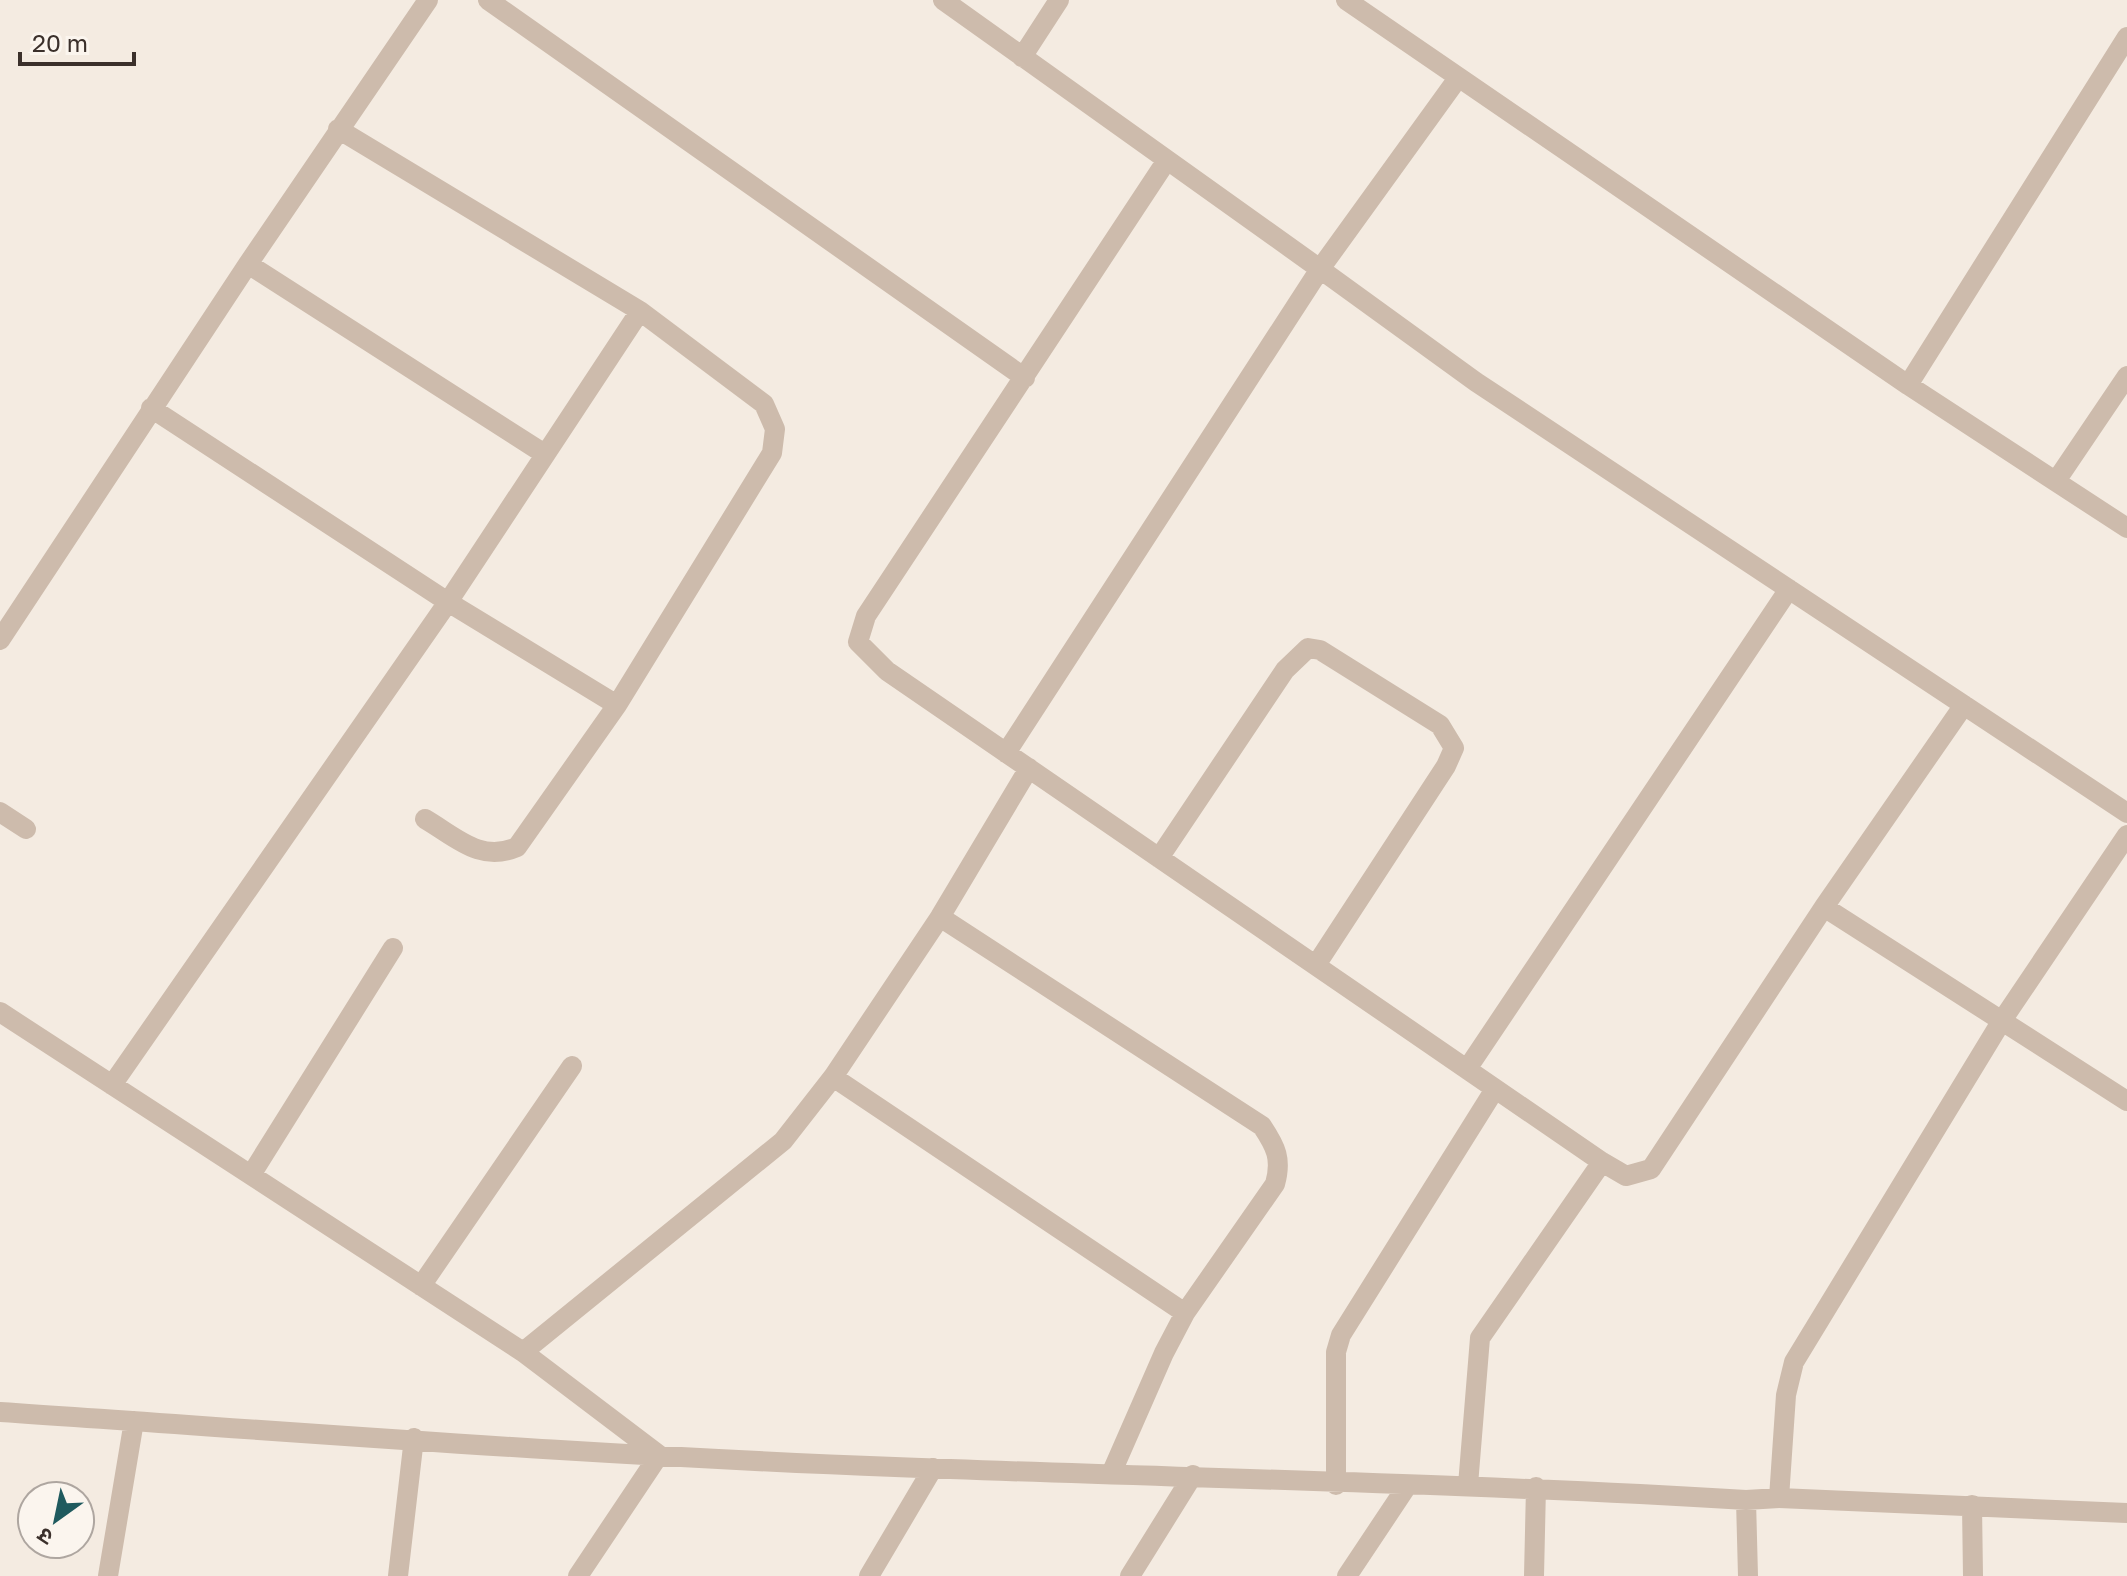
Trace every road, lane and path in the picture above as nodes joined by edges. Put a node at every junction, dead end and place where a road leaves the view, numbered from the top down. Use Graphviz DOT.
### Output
graph roads {
  1 [pos="428,0"];
  2 [pos="488,0"];
  3 [pos="943,0"];
  4 [pos="1059,0"];
  5 [pos="1346,0"];
  6 [pos="2127,37"];
  7 [pos="1022,57"];
  8 [pos="1458,78"];
  9 [pos="338,129"];
  10 [pos="1167,160"];
  11 [pos="248,264"];
  12 [pos="1320,269"];
  13 [pos="640,311"];
  14 [pos="2127,376"];
  15 [pos="1025,378"];
  16 [pos="1908,385"];
  17 [pos="151,408"];
  18 [pos="543,453"];
  19 [pos="2056,481"];
  20 [pos="2127,528"];
  21 [pos="1789,589"];
  22 [pos="448,602"];
  23 [pos="0,640"];
  24 [pos="617,705"];
  25 [pos="1964,705"];
  26 [pos="1006,753"];
  27 [pos="1029,768"];
  28 [pos="0,812"];
  29 [pos="2127,813"];
  30 [pos="425,819"];
  31 [pos="26,829"];
  32 [pos="2127,835"];
  33 [pos="1159,858"];
  34 [pos="1824,907"];
  35 [pos="940,917"];
  36 [pos="393,948"];
  37 [pos="1316,965"];
  38 [pos="0,1012"];
  39 [pos="2001,1022"];
  40 [pos="572,1066"];
  41 [pos="1467,1069"];
  42 [pos="833,1077"];
  43 [pos="112,1085"];
  44 [pos="1495,1089"];
  45 [pos="2127,1101"];
  46 [pos="1602,1162"];
  47 [pos="251,1175"];
  48 [pos="421,1286"];
  49 [pos="1185,1313"];
  50 [pos="523,1352"];
  51 [pos="0,1412"];
  52 [pos="134,1421"];
  53 [pos="414,1438"];
  54 [pos="659,1455"];
  55 [pos="933,1468"];
  56 [pos="1111,1474"];
  57 [pos="1193,1475"];
  58 [pos="1336,1485"];
  59 [pos="1468,1485"];
  60 [pos="1407,1486"];
  61 [pos="1536,1487"];
  62 [pos="2127,1493"];
  63 [pos="1779,1498"];
  64 [pos="1746,1500"];
  65 [pos="1972,1505"];
  66 [pos="2121,1512"];
  67 [pos="108,1576"];
  68 [pos="398,1576"];
  69 [pos="578,1576"];
  70 [pos="869,1576"];
  71 [pos="1130,1576"];
  72 [pos="1347,1576"];
  73 [pos="1534,1576"];
  74 [pos="1748,1576"];
  75 [pos="1973,1576"];
  1 -- 9 [label="street"];
  2 -- 15 [label="street"];
  3 -- 7 [label="street"];
  4 -- 7 [label="street"];
  5 -- 8 [label="street"];
  6 -- 16 [label="street"];
  7 -- 10 [label="street"];
  8 -- 12 [label="street"];
  8 -- 16 [label="street"];
  9 -- 11 [label="street"];
  9 -- 13 [label="street"];
  10 -- 12 [label="street"];
  10 -- 15 [label="street"];
  11 -- 17 [label="street"];
  11 -- 18 [label="street"];
  12 -- 21 [label="street"];
  12 -- 26 [label="street"];
  13 -- 18 [label="street"];
  13 -- 24 [label="street"];
  14 -- 19 [label="street"];
  15 -- 26 [label="street"];
  16 -- 19 [label="street"];
  17 -- 22 [label="street"];
  17 -- 23 [label="street"];
  18 -- 22 [label="street"];
  19 -- 20 [label="street"];
  21 -- 25 [label="street"];
  21 -- 41 [label="street"];
  22 -- 24 [label="street"];
  22 -- 43 [label="street"];
  24 -- 30 [label="street"];
  25 -- 29 [label="street"];
  25 -- 34 [label="street"];
  26 -- 27 [label="street"];
  27 -- 33 [label="street"];
  27 -- 35 [label="street"];
  28 -- 31 [label="street"];
  32 -- 39 [label="street"];
  33 -- 37 [label="street"];
  33 -- 37 [label="street"];
  34 -- 39 [label="street"];
  34 -- 46 [label="street"];
  35 -- 42 [label="street"];
  35 -- 49 [label="street"];
  36 -- 47 [label="street"];
  37 -- 41 [label="street"];
  38 -- 43 [label="street"];
  39 -- 45 [label="street"];
  39 -- 63 [label="street"];
  40 -- 48 [label="street"];
  41 -- 44 [label="street"];
  42 -- 49 [label="street"];
  42 -- 50 [label="street"];
  43 -- 47 [label="street"];
  44 -- 46 [label="street"];
  44 -- 58 [label="street"];
  46 -- 59 [label="street"];
  47 -- 48 [label="street"];
  48 -- 50 [label="street"];
  49 -- 56 [label="street"];
  50 -- 54 [label="street"];
  51 -- 52 [label="street"];
  52 -- 53 [label="street"];
  52 -- 67 [label="street"];
  53 -- 54 [label="street"];
  53 -- 68 [label="street"];
  54 -- 55 [label="street"];
  54 -- 69 [label="street"];
  55 -- 56 [label="street"];
  55 -- 70 [label="street"];
  56 -- 57 [label="street"];
  57 -- 58 [label="street"];
  57 -- 71 [label="street"];
  58 -- 60 [label="street"];
  59 -- 60 [label="street"];
  59 -- 61 [label="street"];
  60 -- 72 [label="street"];
  61 -- 64 [label="street"];
  61 -- 73 [label="street"];
  62 -- 66 [label="street"];
  63 -- 64 [label="street"];
  63 -- 65 [label="street"];
  64 -- 74 [label="street"];
  65 -- 66 [label="street"];
  65 -- 75 [label="street"];
}
